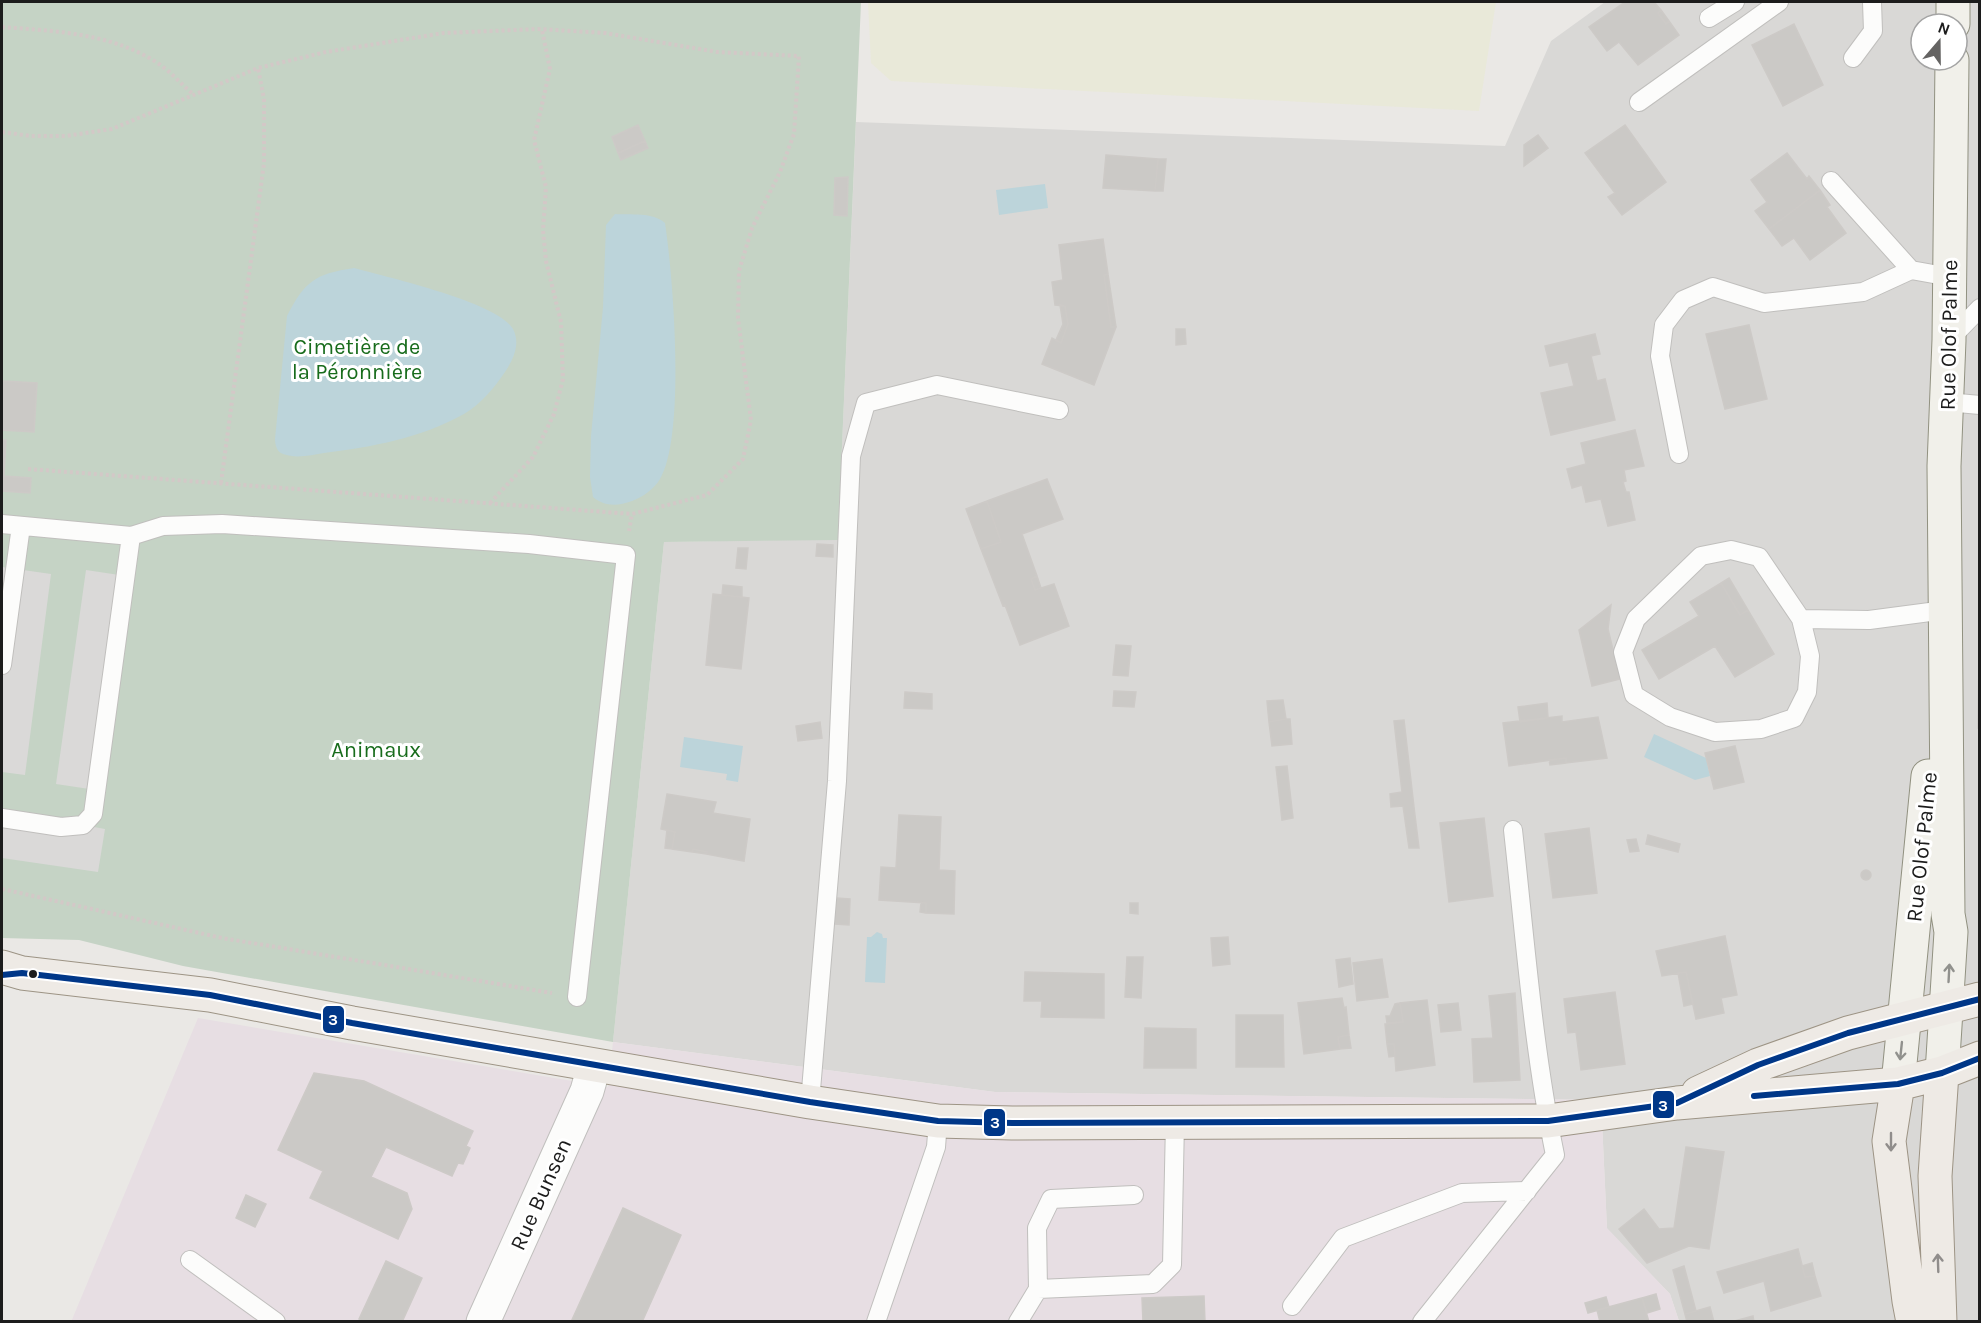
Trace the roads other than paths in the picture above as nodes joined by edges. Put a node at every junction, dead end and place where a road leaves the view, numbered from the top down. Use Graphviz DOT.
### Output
graph roads {
  1 [pos="1735,2"];
  2 [pos="1779,2"];
  3 [pos="1872,2"];
  4 [pos="1709,18"];
  5 [pos="1853,58"];
  6 [pos="1952,72"];
  7 [pos="1639,102"];
  8 [pos="1832,181"];
  9 [pos="1911,270"];
  10 [pos="1950,277"];
  11 [pos="1980,308"];
  12 [pos="1949,340"];
  13 [pos="1947,402"];
  14 [pos="1980,405"];
  15 [pos="1059,410"];
  16 [pos="1679,454"];
  17 [pos="2,524"];
  18 [pos="21,526"];
  19 [pos="131,536"];
  20 [pos="1945,610"];
  21 [pos="1801,619"];
  22 [pos="2,665"];
  23 [pos="2,818"];
  24 [pos="1513,830"];
  25 [pos="8,972"];
  26 [pos="577,997"];
  27 [pos="1980,999"];
  28 [pos="1947,1007"];
  29 [pos="1905,1018"];
  30 [pos="1980,1058"];
  31 [pos="594,1066"];
  32 [pos="1942,1073"];
  33 [pos="1898,1084"];
  34 [pos="810,1102"];
  35 [pos="1677,1102"];
  36 [pos="938,1121"];
  37 [pos="1548,1121"];
  38 [pos="1175,1122"];
  39 [pos="1527,1191"];
  40 [pos="1134,1195"];
  41 [pos="190,1260"];
  42 [pos="1038,1288"];
  43 [pos="1292,1306"];
  44 [pos="276,1322"];
  45 [pos="483,1322"];
  46 [pos="876,1322"];
  47 [pos="1018,1322"];
  48 [pos="1422,1322"];
  49 [pos="1913,1322"];
  50 [pos="1940,1322"];
  1 -- 4 [label="lane"];
  2 -- 7 [label="lane"];
  3 -- 5 [label="lane"];
  6 -- 10 [label="main road, Rue Olof Palme"];
  8 -- 9 [label="lane"];
  9 -- 10 [label="lane"];
  9 -- 16 [label="lane"];
  10 -- 12 [label="main road, Rue Olof Palme"];
  11 -- 12 [label="lane"];
  12 -- 13 [label="main road, Rue Olof Palme"];
  13 -- 14 [label="lane"];
  13 -- 20 [label="main road, Rue Olof Palme"];
  15 -- 34 [label="lane"];
  17 -- 18 [label="lane"];
  18 -- 19 [label="lane"];
  18 -- 22 [label="lane"];
  19 -- 23 [label="lane"];
  19 -- 26 [label="lane"];
  20 -- 21 [label="lane"];
  28 -- 20 [label="main road, Rue Olof Palme, one-way"];
  20 -- 29 [label="main road, Rue Olof Palme"];
  21 -- 21 [label="lane"];
  24 -- 37 [label="lane"];
  25 -- 31 [label="main road"];
  27 -- 28 [label="main road"];
  28 -- 29 [label="main road"];
  28 -- 32 [label="main road, Rue Olof Palme"];
  29 -- 33 [label="main road, Rue Olof Palme, one-way"];
  29 -- 35 [label="main road"];
  30 -- 32 [label="main road"];
  31 -- 34 [label="main road"];
  31 -- 45 [label="street, Rue Bunsen"];
  32 -- 33 [label="main road"];
  50 -- 32 [label="main road, one-way"];
  33 -- 35 [label="main road"];
  33 -- 49 [label="main road, one-way"];
  34 -- 36 [label="main road"];
  35 -- 37 [label="main road"];
  36 -- 38 [label="main road"];
  36 -- 46 [label="lane"];
  37 -- 38 [label="main road"];
  37 -- 39 [label="lane"];
  38 -- 42 [label="lane"];
  39 -- 43 [label="lane"];
  39 -- 48 [label="lane"];
  40 -- 42 [label="lane"];
  41 -- 44 [label="lane"];
  42 -- 47 [label="lane"];
}
